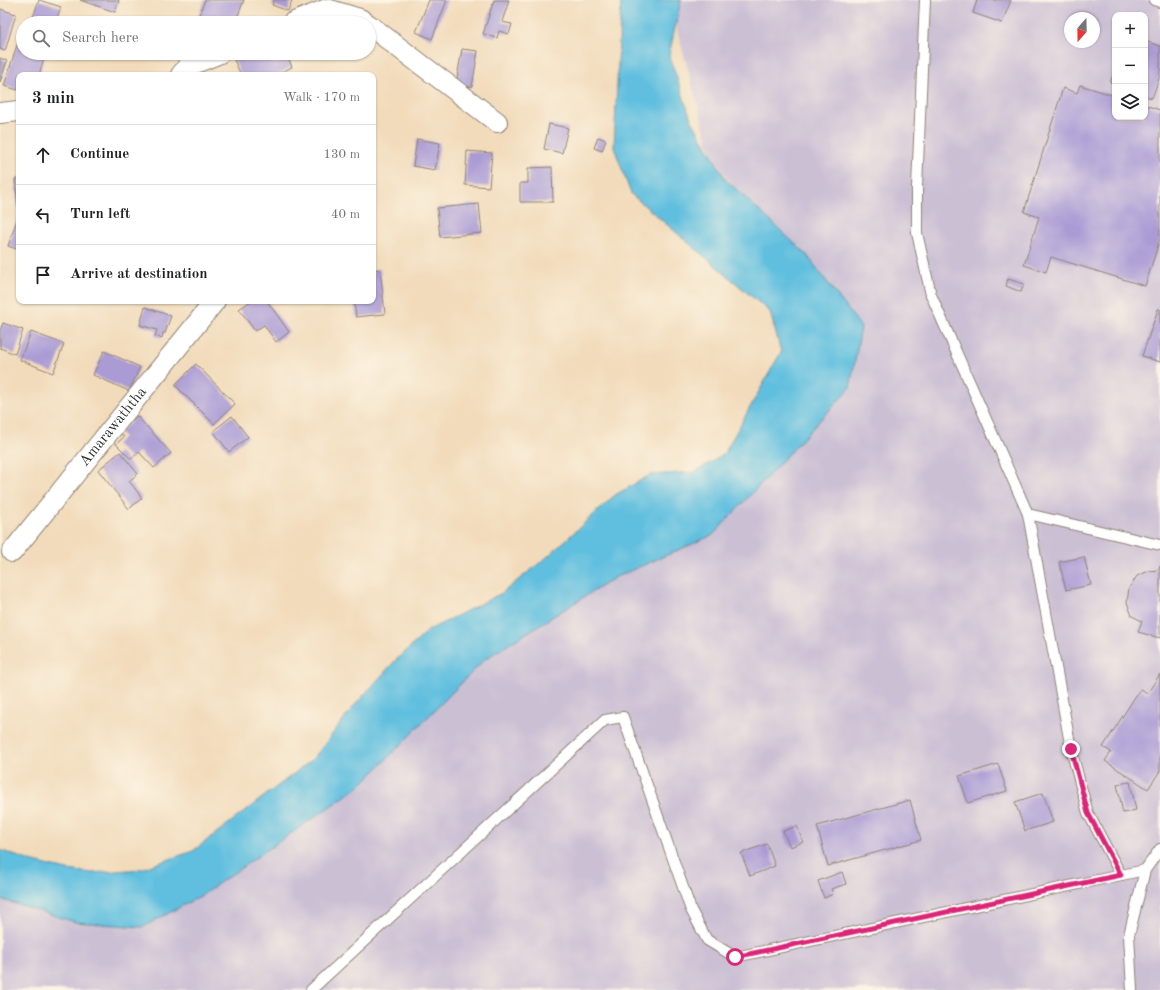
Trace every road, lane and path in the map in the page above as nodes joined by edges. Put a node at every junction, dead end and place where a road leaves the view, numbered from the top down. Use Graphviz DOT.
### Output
graph roads {
  1 [pos="925,0"];
  2 [pos="1154,0"];
  3 [pos="1160,2"];
  4 [pos="310,16"];
  5 [pos="350,16"];
  6 [pos="376,31"];
  7 [pos="203,60"];
  8 [pos="183,72"];
  9 [pos="16,111"];
  10 [pos="0,113"];
  11 [pos="497,122"];
  12 [pos="213,304"];
  13 [pos="1028,514"];
  14 [pos="1160,545"];
  15 [pos="12,552"];
  16 [pos="1160,849"];
  17 [pos="1145,870"];
  18 [pos="1121,875"];
  19 [pos="311,990"];
  20 [pos="1132,990"];
  1 -- 13 [label="lane"];
  2 -- 3 [label="lane"];
  4 -- 5 [label="street"];
  6 -- 11 [label="street"];
  7 -- 8 [label="street"];
  9 -- 10 [label="street"];
  12 -- 15 [label="street, Amarawaththa"];
  13 -- 14 [label="lane"];
  13 -- 18 [label="lane"];
  16 -- 17 [label="lane"];
  17 -- 18 [label="lane"];
  17 -- 20 [label="lane"];
  18 -- 19 [label="lane"];
}
